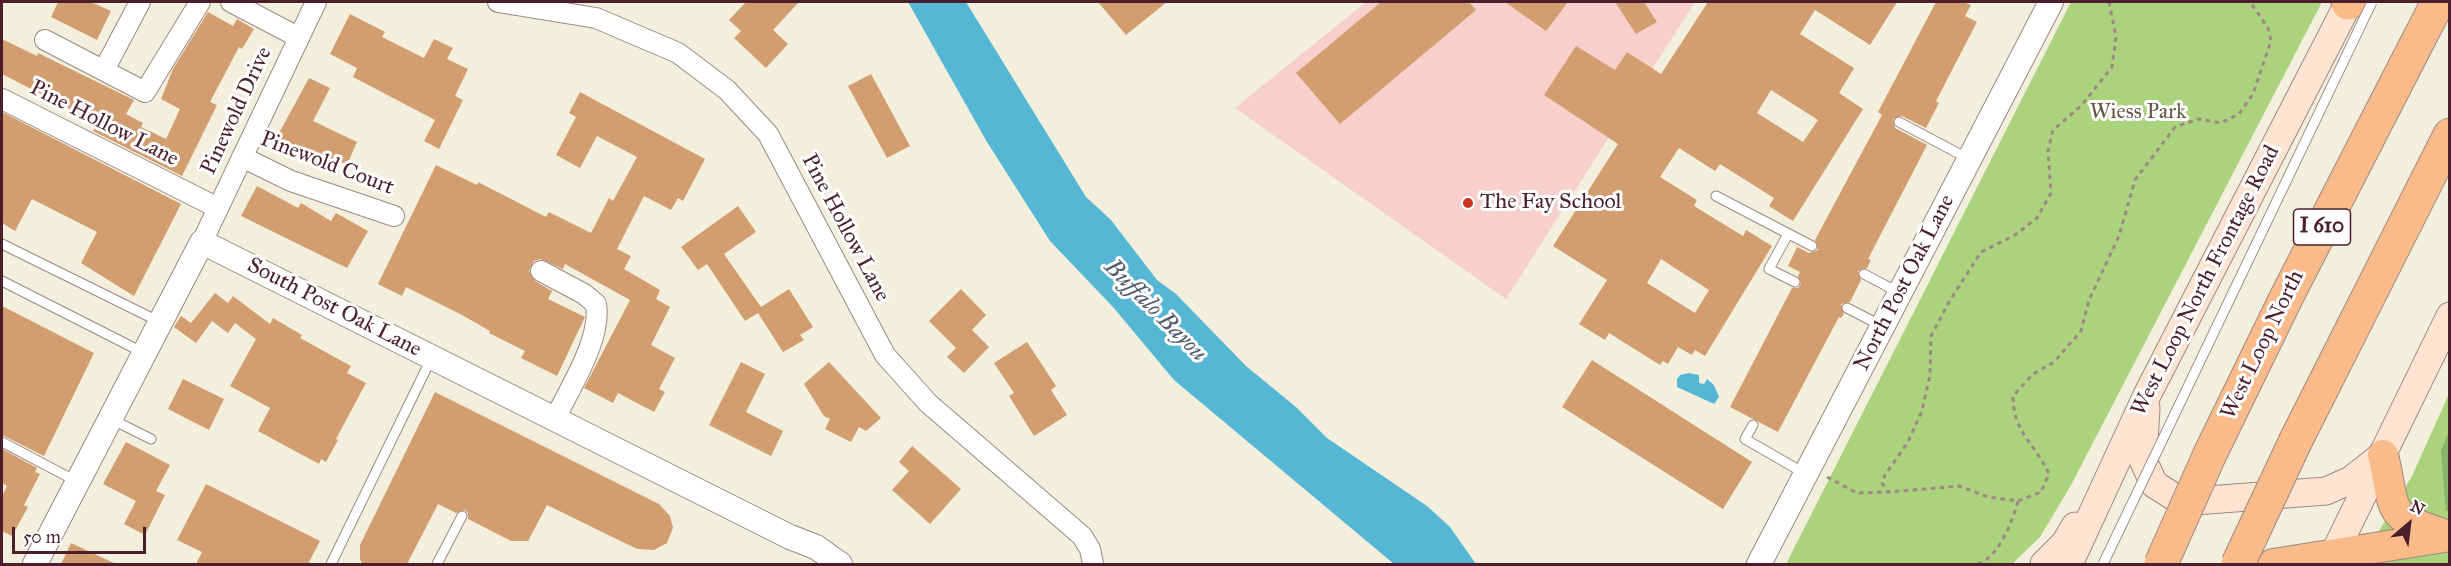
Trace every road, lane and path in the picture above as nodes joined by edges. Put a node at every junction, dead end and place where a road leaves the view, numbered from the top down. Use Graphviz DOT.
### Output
graph roads {
  1 [pos="140,2"];
  2 [pos="200,2"];
  3 [pos="231,2"];
  4 [pos="316,2"];
  5 [pos="498,2"];
  6 [pos="2050,2"];
  7 [pos="2109,2"];
  8 [pos="2250,2"];
  9 [pos="2355,2"];
  10 [pos="2438,2"];
  11 [pos="298,37"];
  12 [pos="45,40"];
  13 [pos="104,70"];
  14 [pos="2,99"];
  15 [pos="1899,122"];
  16 [pos="2450,135"];
  17 [pos="242,157"];
  18 [pos="1970,159"];
  19 [pos="1716,196"];
  20 [pos="218,208"];
  21 [pos="394,216"];
  22 [pos="1788,234"];
  23 [pos="202,242"];
  24 [pos="2,244"];
  25 [pos="1812,246"];
  26 [pos="541,271"];
  27 [pos="1864,274"];
  28 [pos="2,281"];
  29 [pos="1795,282"];
  30 [pos="1900,293"];
  31 [pos="1846,308"];
  32 [pos="2450,316"];
  33 [pos="160,322"];
  34 [pos="1883,327"];
  35 [pos="144,354"];
  36 [pos="432,358"];
  37 [pos="2147,395"];
  38 [pos="111,419"];
  39 [pos="555,419"];
  40 [pos="1753,425"];
  41 [pos="151,438"];
  42 [pos="2,442"];
  43 [pos="2383,455"];
  44 [pos="1808,471"];
  45 [pos="2110,472"];
  46 [pos="78,482"];
  47 [pos="1888,492"];
  48 [pos="2018,501"];
  49 [pos="462,516"];
  50 [pos="2449,536"];
  51 [pos="790,537"];
  52 [pos="2331,559"];
  53 [pos="35,564"];
  54 [pos="331,564"];
  55 [pos="437,564"];
  56 [pos="821,564"];
  57 [pos="840,564"];
  58 [pos="1093,564"];
  59 [pos="1759,564"];
  60 [pos="1978,564"];
  61 [pos="2044,564"];
  62 [pos="2069,564"];
  63 [pos="2103,564"];
  64 [pos="2161,564"];
  65 [pos="2238,564"];
  66 [pos="2273,564"];
  1 -- 13 [label="street"];
  2 -- 13 [label="street"];
  3 -- 11 [label="street"];
  4 -- 11 [label="street, Pinewold Drive"];
  5 -- 58 [label="street, Pine Hollow Lane"];
  6 -- 18 [label="street, North Post Oak Lane"];
  7 -- 47 [label="path"];
  8 -- 48 [label="path"];
  9 -- 37 [label="main road, West Loop North Frontage Road"];
  9 -- 63 [label="lane, bridge"];
  10 -- 64 [label="highway, West Loop North / I 610, bridge"];
  11 -- 17 [label="street, Pinewold Drive"];
  12 -- 13 [label="street"];
  14 -- 20 [label="street, Pine Hollow Lane"];
  15 -- 18 [label="lane"];
  16 -- 65 [label="highway, bridge"];
  17 -- 20 [label="street, Pinewold Drive"];
  17 -- 21 [label="street, Pinewold Court"];
  18 -- 30 [label="street, North Post Oak Lane"];
  19 -- 22 [label="lane"];
  20 -- 23 [label="street, Pinewold Drive"];
  22 -- 25 [label="lane"];
  22 -- 29 [label="lane"];
  23 -- 33 [label="street"];
  23 -- 36 [label="street, South Post Oak Lane"];
  24 -- 33 [label="lane"];
  26 -- 39 [label="street"];
  27 -- 30 [label="lane"];
  28 -- 35 [label="lane"];
  30 -- 34 [label="street, North Post Oak Lane"];
  31 -- 34 [label="lane"];
  32 -- 43 [label="main road"];
  33 -- 35 [label="street"];
  34 -- 44 [label="street, North Post Oak Lane"];
  35 -- 38 [label="street"];
  36 -- 39 [label="street, South Post Oak Lane"];
  36 -- 54 [label="lane"];
  37 -- 43 [label="main road"];
  37 -- 45 [label="main road, West Loop North Frontage Road"];
  38 -- 41 [label="lane"];
  38 -- 46 [label="street"];
  39 -- 51 [label="street, South Post Oak Lane"];
  40 -- 44 [label="lane"];
  42 -- 46 [label="lane"];
  43 -- 50 [label="main road"];
  43 -- 52 [label="main road"];
  44 -- 47 [label="path"];
  44 -- 59 [label="street, North Post Oak Lane"];
  45 -- 61 [label="main road"];
  45 -- 62 [label="main road, West Loop North Frontage Road"];
  46 -- 53 [label="street"];
  47 -- 48 [label="path"];
  48 -- 60 [label="path"];
  49 -- 55 [label="lane"];
  50 -- 52 [label="main road"];
  51 -- 56 [label="street, South Post Oak Lane"];
  51 -- 57 [label="street, South Post Oak Lane"];
  52 -- 66 [label="main road"];
}
